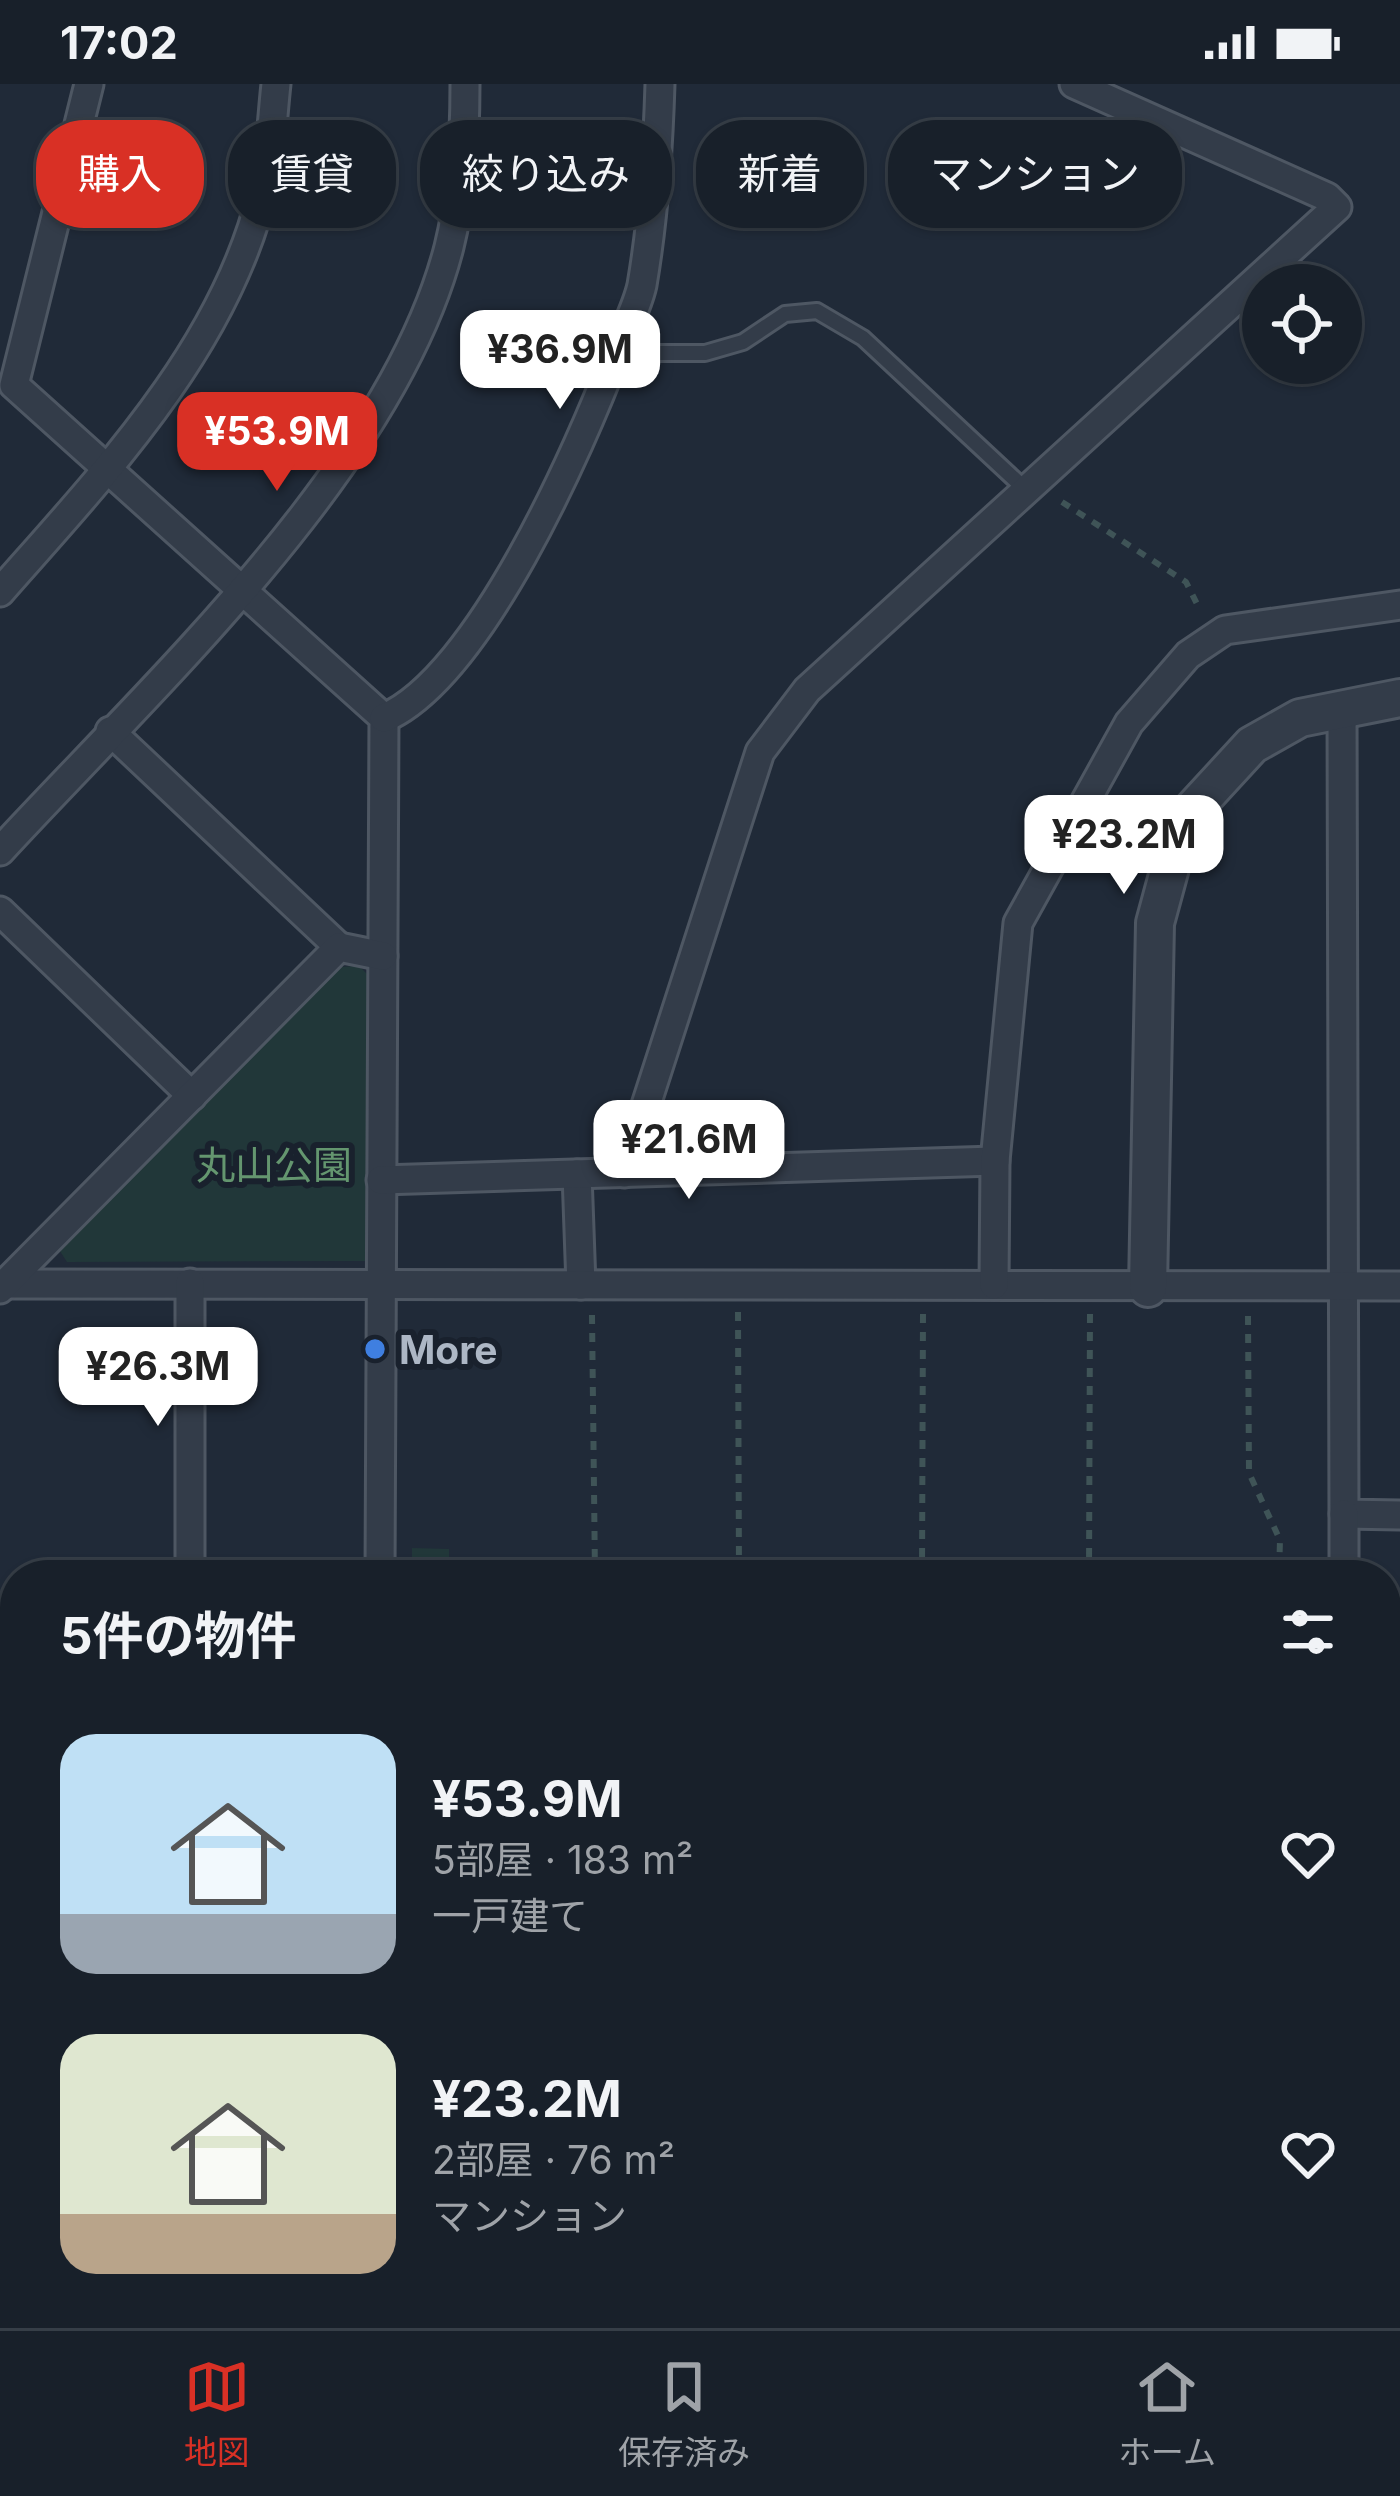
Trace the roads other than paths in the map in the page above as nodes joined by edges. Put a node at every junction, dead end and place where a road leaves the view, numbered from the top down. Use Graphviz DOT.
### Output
graph roads {
  1 [pos="89,84"];
  2 [pos="276,84"];
  3 [pos="465,84"];
  4 [pos="660,84"];
  5 [pos="1074,84"];
  6 [pos="616,353"];
  7 [pos="105,472"];
  8 [pos="1030,487"];
  9 [pos="239,591"];
  10 [pos="0,592"];
  11 [pos="1400,604"];
  12 [pos="1400,698"];
  13 [pos="1342,707"];
  14 [pos="384,718"];
  15 [pos="110,731"];
  16 [pos="0,851"];
  17 [pos="0,911"];
  18 [pos="339,946"];
  19 [pos="383,956"];
  20 [pos="192,1096"];
  21 [pos="995,1161"];
  22 [pos="624,1173"];
  23 [pos="578,1174"];
  24 [pos="381,1180"];
  25 [pos="190,1283"];
  26 [pos="381,1283"];
  27 [pos="586,1284"];
  28 [pos="994,1286"];
  29 [pos="1400,1286"];
  30 [pos="3,1287"];
  31 [pos="1345,1287"];
  32 [pos="1148,1288"];
  33 [pos="1343,1514"];
  34 [pos="1400,1515"];
  35 [pos="190,1560"];
  36 [pos="380,1560"];
  37 [pos="1344,1560"];
  1 -- 7 [label="street"];
  2 -- 7 [label="street"];
  3 -- 9 [label="street"];
  4 -- 6 [label="street"];
  5 -- 8 [label="street"];
  6 -- 8 [label="lane"];
  6 -- 14 [label="street"];
  7 -- 9 [label="street"];
  7 -- 10 [label="street"];
  8 -- 22 [label="street"];
  9 -- 14 [label="street"];
  9 -- 15 [label="street"];
  11 -- 21 [label="street"];
  12 -- 13 [label="street"];
  13 -- 31 [label="street"];
  13 -- 32 [label="street"];
  14 -- 19 [label="street"];
  15 -- 16 [label="street"];
  15 -- 18 [label="street"];
  17 -- 20 [label="street"];
  18 -- 19 [label="street"];
  18 -- 20 [label="street"];
  19 -- 24 [label="street"];
  20 -- 30 [label="street"];
  21 -- 22 [label="street"];
  21 -- 28 [label="street"];
  22 -- 23 [label="street"];
  23 -- 24 [label="street"];
  23 -- 27 [label="street"];
  24 -- 26 [label="street"];
  25 -- 26 [label="street"];
  25 -- 30 [label="street"];
  25 -- 35 [label="street"];
  26 -- 27 [label="street"];
  26 -- 36 [label="street"];
  27 -- 28 [label="street"];
  28 -- 32 [label="street"];
  29 -- 31 [label="street"];
  31 -- 32 [label="street"];
  31 -- 33 [label="street"];
  33 -- 34 [label="street"];
  33 -- 37 [label="street"];
}
